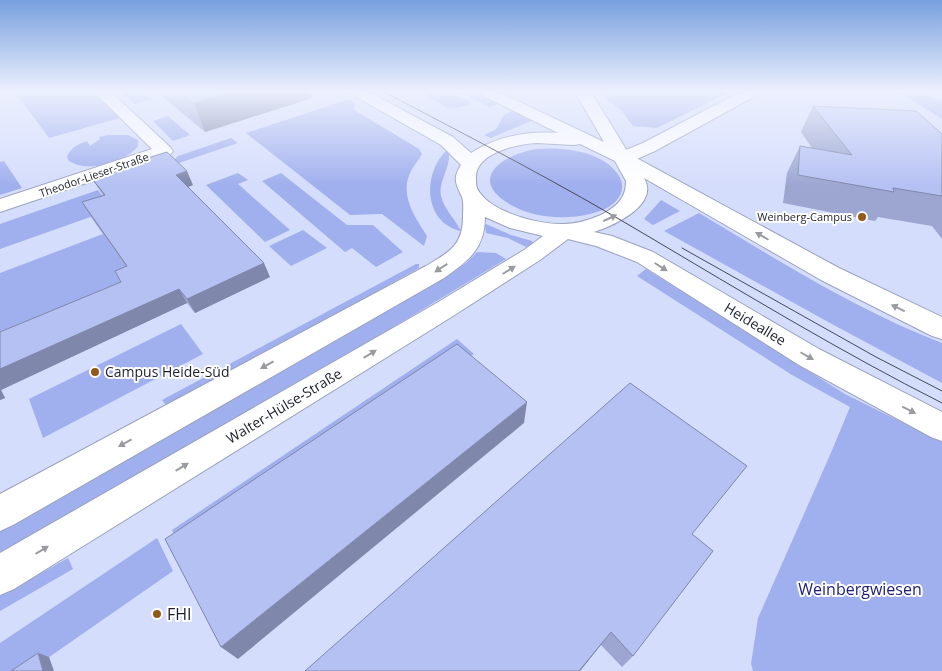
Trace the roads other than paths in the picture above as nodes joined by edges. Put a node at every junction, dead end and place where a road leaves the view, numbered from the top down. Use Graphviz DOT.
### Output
graph roads {
  1 [pos="135,123"];
  2 [pos="416,123"];
  3 [pos="541,123"];
  4 [pos="578,123"];
  5 [pos="587,123"];
  6 [pos="694,123"];
  7 [pos="512,140"];
  8 [pos="588,142"];
  9 [pos="623,158"];
  10 [pos="470,164"];
  11 [pos="473,199"];
  12 [pos="0,206"];
  13 [pos="564,231"];
  14 [pos="942,329"];
  15 [pos="942,427"];
  16 [pos="0,513"];
  17 [pos="0,575"];
  1 -- 12 [label="street, Theodor-Lieser-Straße"];
  2 -- 10 [label="street"];
  3 -- 7 [label="street"];
  4 -- 8 [label="street"];
  5 -- 9 [label="street"];
  6 -- 9 [label="street"];
  7 -- 8 [label="street"];
  7 -- 10 [label="street"];
  8 -- 9 [label="street"];
  13 -- 9 [label="street, one-way"];
  14 -- 9 [label="street, one-way"];
  10 -- 11 [label="street"];
  11 -- 13 [label="street"];
  11 -- 16 [label="street, one-way"];
  13 -- 15 [label="street, Heideallee, one-way"];
  17 -- 13 [label="street, Walter-Hülse-Straße, one-way"];
}
